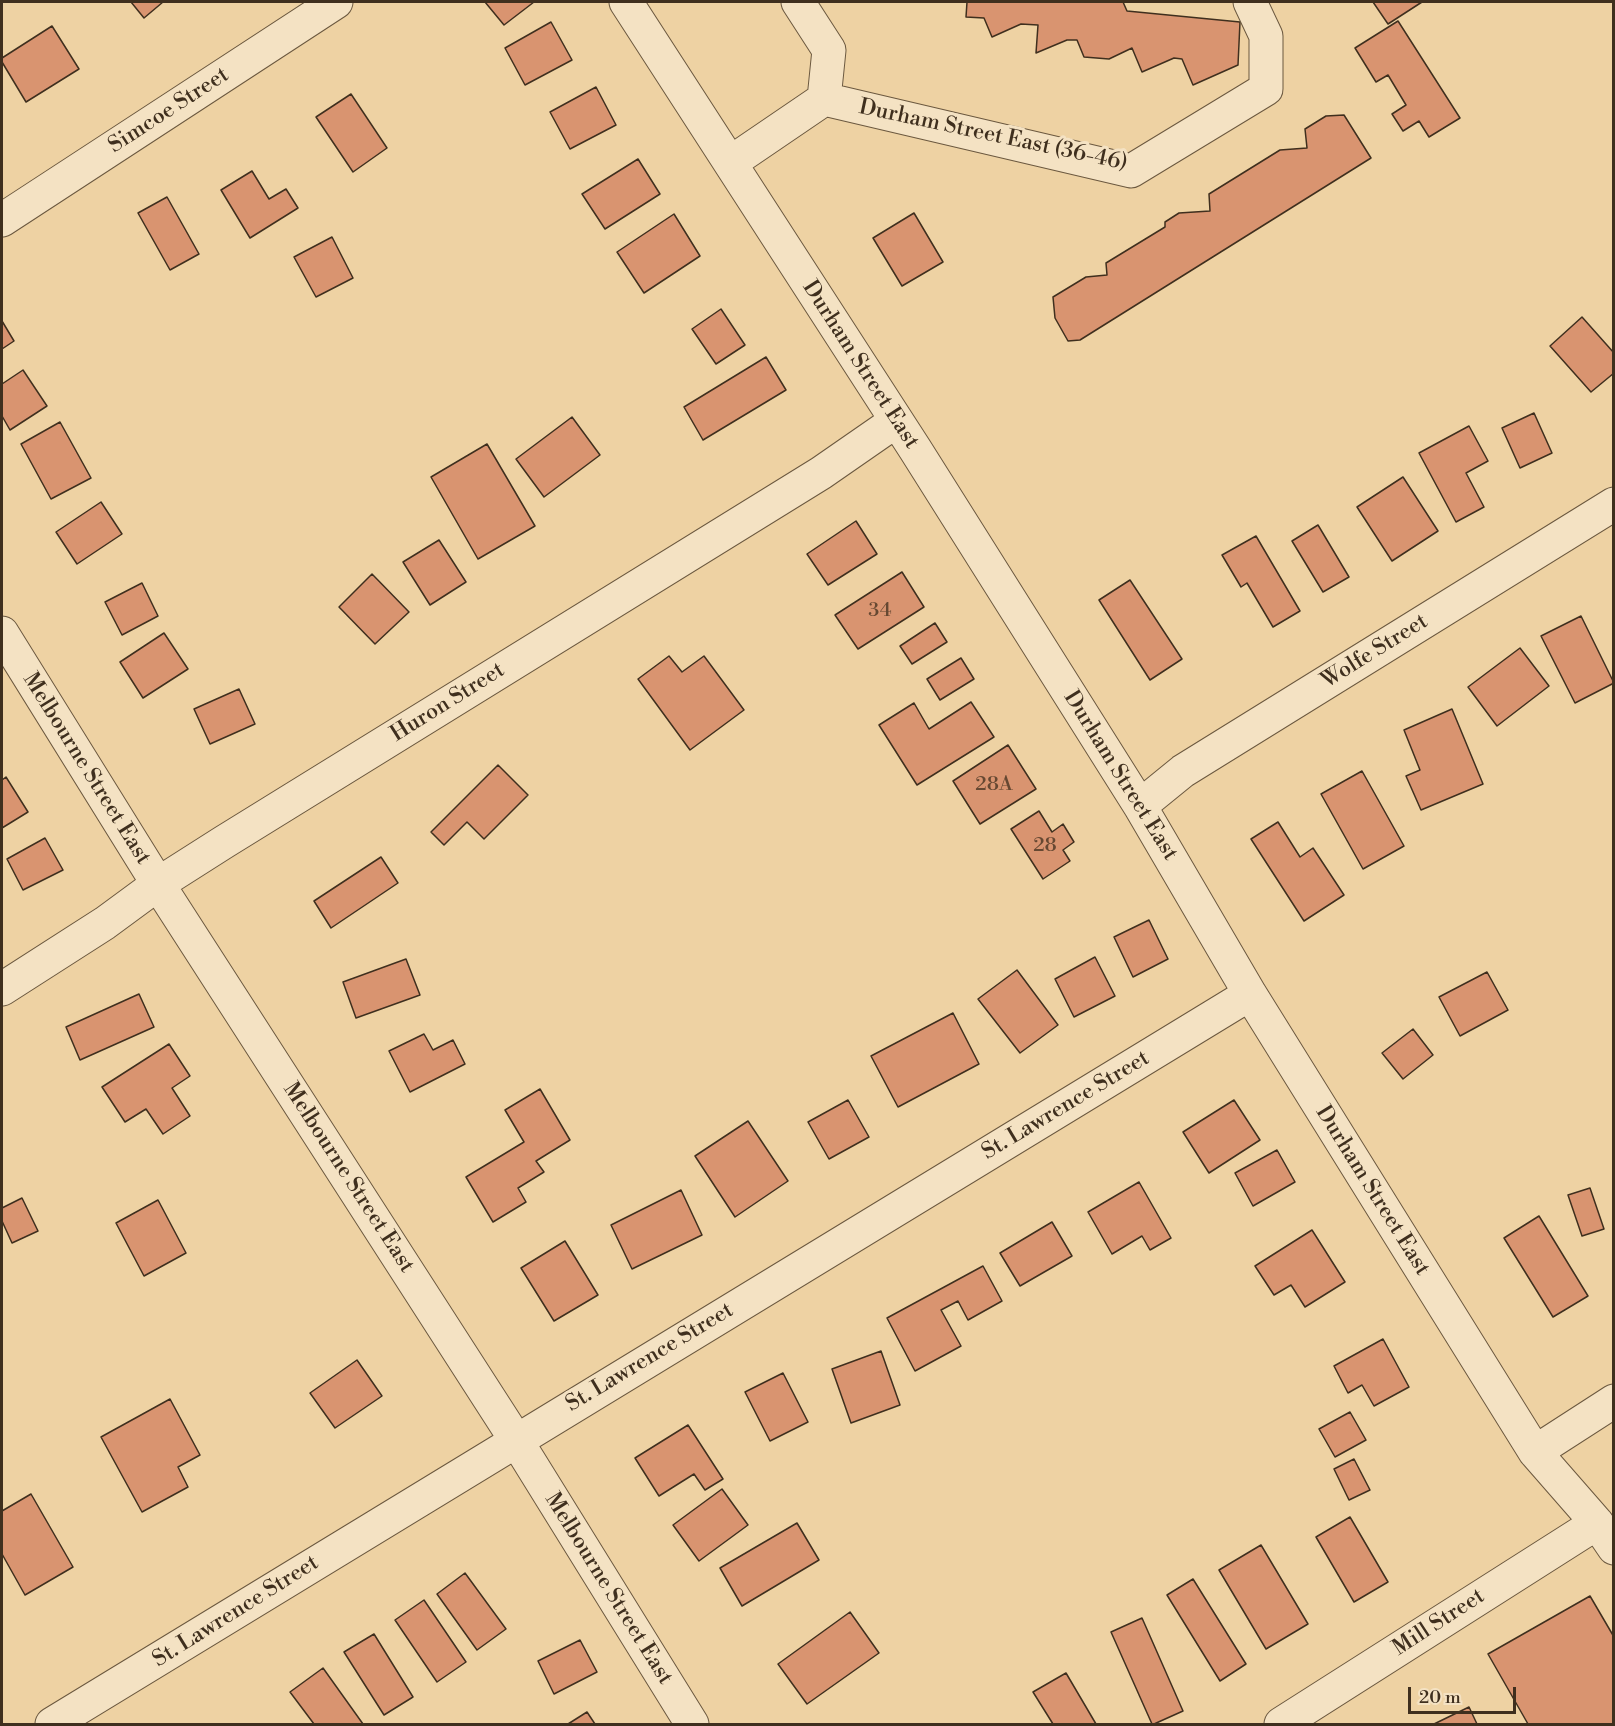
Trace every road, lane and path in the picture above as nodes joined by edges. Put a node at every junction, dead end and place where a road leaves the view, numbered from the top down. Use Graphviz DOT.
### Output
graph roads {
  1 [pos="336,2"];
  2 [pos="626,2"];
  3 [pos="798,2"];
  4 [pos="1250,2"];
  5 [pos="824,99"];
  6 [pos="730,163"];
  7 [pos="2,220"];
  8 [pos="896,421"];
  9 [pos="1614,504"];
  10 [pos="2,633"];
  11 [pos="1140,806"];
  12 [pos="158,884"];
  13 [pos="2,989"];
  14 [pos="1250,994"];
  15 [pos="1614,1401"];
  16 [pos="516,1440"];
  17 [pos="1535,1452"];
  18 [pos="1605,1535"];
  19 [pos="52,1725"];
  20 [pos="692,1725"];
  21 [pos="1281,1725"];
  1 -- 7 [label="street, Simcoe Street"];
  2 -- 6 [label="street, Durham Street East"];
  3 -- 5 [label="street"];
  4 -- 5 [label="street, Durham Street East (36-46)"];
  5 -- 6 [label="street"];
  6 -- 8 [label="street, Durham Street East"];
  8 -- 11 [label="street, Durham Street East"];
  8 -- 12 [label="street, Huron Street"];
  9 -- 11 [label="street, Wolfe Street"];
  10 -- 12 [label="street, Melbourne Street East"];
  11 -- 14 [label="street, Durham Street East"];
  12 -- 13 [label="street, Huron Street"];
  12 -- 16 [label="street, Melbourne Street East"];
  14 -- 16 [label="street, St. Lawrence Street"];
  14 -- 17 [label="street, Durham Street East"];
  15 -- 17 [label="street"];
  16 -- 19 [label="street, St. Lawrence Street"];
  16 -- 20 [label="street, Melbourne Street East"];
  17 -- 18 [label="street, Durham Street East"];
  18 -- 21 [label="street, Mill Street"];
}
